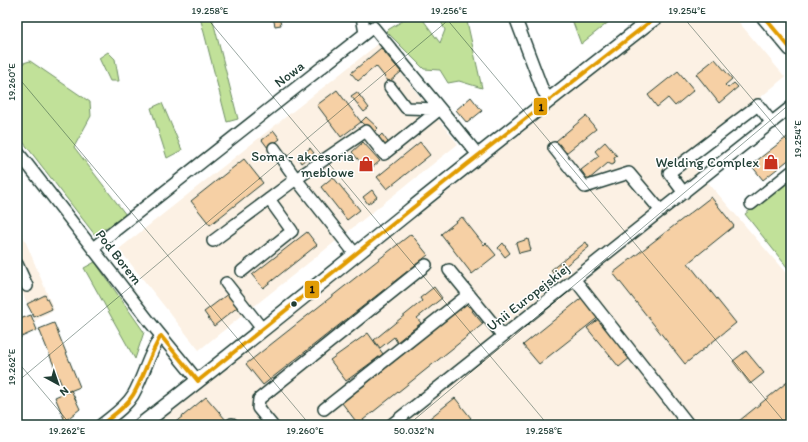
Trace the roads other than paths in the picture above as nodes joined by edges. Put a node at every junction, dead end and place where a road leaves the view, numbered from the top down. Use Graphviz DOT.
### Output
graph roads {
  1 [pos="362,17"];
  2 [pos="515,17"];
  3 [pos="764,17"];
  4 [pos="652,19"];
  5 [pos="365,32"];
  6 [pos="791,49"];
  7 [pos="390,87"];
  8 [pos="550,100"];
  9 [pos="791,107"];
  10 [pos="440,109"];
  11 [pos="772,123"];
  12 [pos="274,148"];
  13 [pos="554,148"];
  14 [pos="17,151"];
  15 [pos="479,156"];
  16 [pos="791,172"];
  17 [pos="296,179"];
  18 [pos="684,193"];
  19 [pos="269,199"];
  20 [pos="751,204"];
  21 [pos="661,212"];
  22 [pos="213,241"];
  23 [pos="93,248"];
  24 [pos="356,254"];
  25 [pos="17,264"];
  26 [pos="426,265"];
  27 [pos="449,270"];
  28 [pos="242,271"];
  29 [pos="575,280"];
  30 [pos="226,282"];
  31 [pos="27,286"];
  32 [pos="469,294"];
  33 [pos="263,330"];
  34 [pos="161,336"];
  35 [pos="503,336"];
  36 [pos="198,381"];
  37 [pos="324,409"];
  38 [pos="101,425"];
  39 [pos="141,425"];
  40 [pos="272,425"];
  41 [pos="391,425"];
  42 [pos="689,425"];
  1 -- 5 [label="street"];
  2 -- 8 [label="street"];
  3 -- 6 [label="main road"];
  4 -- 8 [label="main road"];
  5 -- 10 [label="street"];
  5 -- 23 [label="street, Nowa"];
  7 -- 10 [label="street"];
  8 -- 15 [label="main road"];
  9 -- 11 [label="street, Unii Europejskiej"];
  10 -- 15 [label="street"];
  10 -- 17 [label="street"];
  11 -- 18 [label="street, Unii Europejskiej"];
  11 -- 18 [label="street"];
  12 -- 17 [label="street"];
  13 -- 21 [label="street"];
  14 -- 23 [label="street, Pod Borem"];
  15 -- 24 [label="main road"];
  16 -- 20 [label="street"];
  17 -- 19 [label="street"];
  17 -- 24 [label="street"];
  18 -- 21 [label="street, Unii Europejskiej"];
  19 -- 22 [label="street"];
  19 -- 28 [label="street"];
  21 -- 29 [label="street, Unii Europejskiej"];
  23 -- 34 [label="street, Pod Borem"];
  24 -- 33 [label="main road"];
  25 -- 31 [label="street"];
  26 -- 40 [label="street"];
  27 -- 32 [label="street"];
  29 -- 35 [label="street, Unii Europejskiej"];
  29 -- 42 [label="street"];
  30 -- 33 [label="street"];
  32 -- 35 [label="street"];
  32 -- 37 [label="street"];
  33 -- 36 [label="main road"];
  34 -- 36 [label="street, Pod Borem"];
  34 -- 38 [label="street"];
  35 -- 41 [label="street, Unii Europejskiej"];
  36 -- 39 [label="main road"];
}
